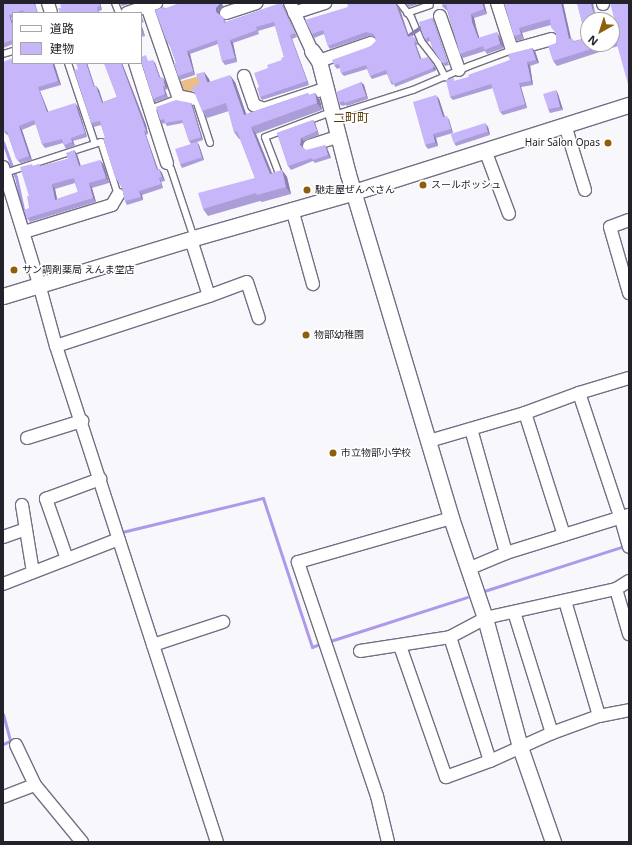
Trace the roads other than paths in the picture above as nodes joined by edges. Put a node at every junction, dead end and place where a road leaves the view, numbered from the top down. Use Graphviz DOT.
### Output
graph roads {
  1 [pos="256,3"];
  2 [pos="325,3"];
  3 [pos="400,3"];
  4 [pos="497,3"];
  5 [pos="151,5"];
  6 [pos="430,5"];
  7 [pos="292,8"];
  8 [pos="130,12"];
  9 [pos="226,13"];
  10 [pos="407,13"];
  11 [pos="440,16"];
  12 [pos="552,39"];
  13 [pos="371,43"];
  14 [pos="512,50"];
  15 [pos="315,56"];
  16 [pos="68,64"];
  17 [pos="135,64"];
  18 [pos="458,70"];
  19 [pos="244,76"];
  20 [pos="445,77"];
  21 [pos="327,88"];
  22 [pos="178,96"];
  23 [pos="192,99"];
  24 [pos="629,105"];
  25 [pos="150,109"];
  26 [pos="333,113"];
  27 [pos="565,125"];
  28 [pos="339,136"];
  29 [pos="210,143"];
  30 [pos="95,144"];
  31 [pos="309,146"];
  32 [pos="485,150"];
  33 [pos="167,163"];
  34 [pos="9,170"];
  35 [pos="278,171"];
  36 [pos="585,190"];
  37 [pos="354,192"];
  38 [pos="7,194"];
  39 [pos="118,195"];
  40 [pos="292,209"];
  41 [pos="509,214"];
  42 [pos="629,220"];
  43 [pos="24,232"];
  44 [pos="194,238"];
  45 [pos="39,284"];
  46 [pos="313,284"];
  47 [pos="629,293"];
  48 [pos="3,296"];
  49 [pos="209,296"];
  50 [pos="259,318"];
  51 [pos="60,345"];
  52 [pos="629,378"];
  53 [pos="579,393"];
  54 [pos="525,413"];
  55 [pos="82,421"];
  56 [pos="471,429"];
  57 [pos="27,438"];
  58 [pos="429,441"];
  59 [pos="100,480"];
  60 [pos="22,505"];
  61 [pos="625,517"];
  62 [pos="451,518"];
  63 [pos="26,529"];
  64 [pos="564,535"];
  65 [pos="3,537"];
  66 [pos="119,539"];
  67 [pos="629,547"];
  68 [pos="506,553"];
  69 [pos="66,559"];
  70 [pos="468,569"];
  71 [pos="33,572"];
  72 [pos="629,581"];
  73 [pos="3,584"];
  74 [pos="616,589"];
  75 [pos="565,601"];
  76 [pos="514,612"];
  77 [pos="485,618"];
  78 [pos="223,622"];
  79 [pos="629,634"];
  80 [pos="450,637"];
  81 [pos="153,645"];
  82 [pos="400,646"];
  83 [pos="360,651"];
  84 [pos="629,710"];
  85 [pos="599,716"];
  86 [pos="552,733"];
  87 [pos="16,745"];
  88 [pos="520,747"];
  89 [pos="490,761"];
  90 [pos="35,785"];
  91 [pos="3,797"];
  92 [pos="82,842"];
  93 [pos="217,842"];
  94 [pos="388,842"];
  95 [pos="553,842"];
  1 -- 9 [label="street"];
  2 -- 7 [label="street"];
  3 -- 10 [label="lane"];
  4 -- 14 [label="street"];
  5 -- 8 [label="street"];
  5 -- 22 [label="street"];
  6 -- 10 [label="lane"];
  7 -- 15 [label="street"];
  10 -- 20 [label="lane"];
  11 -- 18 [label="street"];
  12 -- 14 [label="street"];
  13 -- 15 [label="street"];
  14 -- 18 [label="lane"];
  15 -- 21 [label="street"];
  16 -- 30 [label="lane"];
  17 -- 25 [label="street"];
  18 -- 20 [label="lane"];
  19 -- 21 [label="street"];
  20 -- 26 [label="lane"];
  21 -- 26 [label="street"];
  22 -- 23 [label="street"];
  22 -- 25 [label="lane"];
  23 -- 29 [label="lane"];
  24 -- 27 [label="street"];
  25 -- 33 [label="street"];
  26 -- 28 [label="street"];
  26 -- 35 [label="lane"];
  27 -- 32 [label="street"];
  27 -- 36 [label="street"];
  28 -- 31 [label="street"];
  28 -- 37 [label="street"];
  30 -- 34 [label="lane"];
  30 -- 39 [label="lane"];
  32 -- 37 [label="street"];
  32 -- 41 [label="street"];
  33 -- 44 [label="lane"];
  34 -- 38 [label="street"];
  37 -- 40 [label="street"];
  37 -- 58 [label="street"];
  38 -- 43 [label="street"];
  39 -- 43 [label="street"];
  40 -- 44 [label="street"];
  40 -- 46 [label="street"];
  42 -- 47 [label="street"];
  43 -- 45 [label="street"];
  44 -- 45 [label="street"];
  44 -- 49 [label="street"];
  45 -- 48 [label="street"];
  45 -- 51 [label="street"];
  49 -- 50 [label="street"];
  49 -- 51 [label="street"];
  51 -- 55 [label="street"];
  52 -- 53 [label="street"];
  53 -- 54 [label="street"];
  53 -- 61 [label="street"];
  54 -- 56 [label="street"];
  54 -- 64 [label="street"];
  55 -- 57 [label="street"];
  55 -- 59 [label="street"];
  56 -- 58 [label="street"];
  56 -- 68 [label="street"];
  58 -- 62 [label="street"];
  59 -- 66 [label="street"];
  59 -- 69 [label="street"];
  60 -- 63 [label="street"];
  61 -- 64 [label="street"];
  61 -- 67 [label="street"];
  62 -- 70 [label="street"];
  62 -- 94 [label="street"];
  63 -- 65 [label="street"];
  63 -- 71 [label="street"];
  64 -- 68 [label="street"];
  66 -- 69 [label="street"];
  66 -- 81 [label="street"];
  68 -- 70 [label="street"];
  69 -- 71 [label="street"];
  70 -- 77 [label="street"];
  71 -- 73 [label="street"];
  72 -- 74 [label="street"];
  74 -- 75 [label="street"];
  74 -- 79 [label="street"];
  75 -- 76 [label="street"];
  75 -- 85 [label="street"];
  76 -- 77 [label="street"];
  76 -- 86 [label="street"];
  77 -- 80 [label="street"];
  77 -- 88 [label="street"];
  78 -- 81 [label="street"];
  80 -- 82 [label="street"];
  80 -- 89 [label="street"];
  81 -- 93 [label="street"];
  82 -- 83 [label="street"];
  82 -- 89 [label="street"];
  84 -- 85 [label="street"];
  85 -- 86 [label="street"];
  86 -- 88 [label="street"];
  87 -- 90 [label="street"];
  88 -- 89 [label="street"];
  88 -- 95 [label="street"];
  90 -- 91 [label="street"];
  90 -- 92 [label="street"];
}
